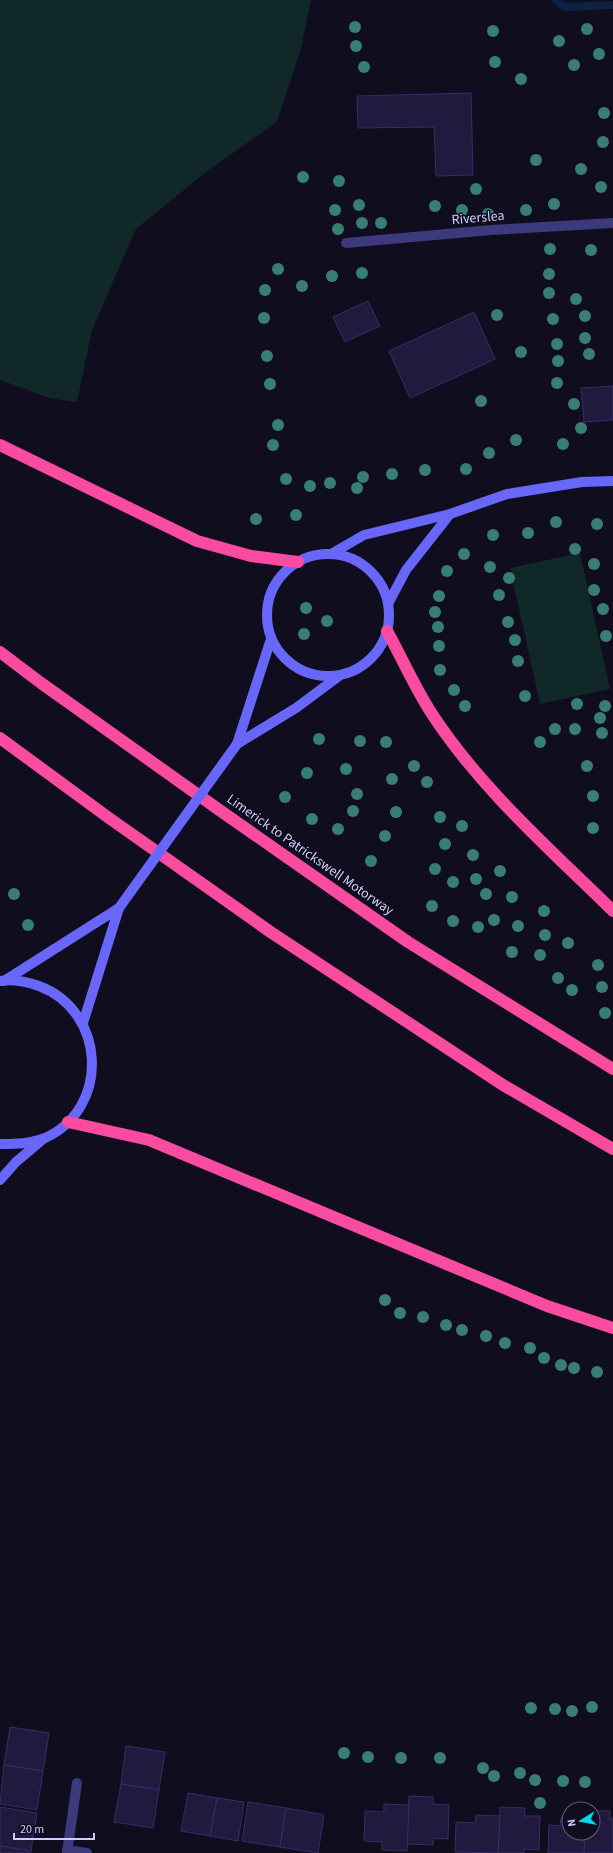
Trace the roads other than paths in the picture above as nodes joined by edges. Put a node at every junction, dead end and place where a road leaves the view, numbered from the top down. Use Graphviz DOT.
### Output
graph roads {
  1 [pos="613,223"];
  2 [pos="346,243"];
  3 [pos="0,445"];
  4 [pos="613,481"];
  5 [pos="450,514"];
  6 [pos="331,554"];
  7 [pos="298,562"];
  8 [pos="388,604"];
  9 [pos="387,631"];
  10 [pos="271,639"];
  11 [pos="0,652"];
  12 [pos="339,676"];
  13 [pos="0,738"];
  14 [pos="237,744"];
  15 [pos="119,908"];
  16 [pos="613,911"];
  17 [pos="2,981"];
  18 [pos="83,1023"];
  19 [pos="613,1069"];
  20 [pos="68,1122"];
  21 [pos="45,1138"];
  22 [pos="0,1144"];
  23 [pos="613,1149"];
  24 [pos="0,1180"];
  25 [pos="613,1328"];
  26 [pos="76,1783"];
  27 [pos="67,1852"];
  28 [pos="87,1853"];
  1 -- 2 [label="street, Riverslea"];
  3 -- 7 [label="highway"];
  4 -- 5 [label="main road"];
  5 -- 6 [label="main road"];
  5 -- 8 [label="main road"];
  6 -- 7 [label="main road"];
  6 -- 8 [label="main road"];
  7 -- 10 [label="main road"];
  8 -- 9 [label="main road"];
  9 -- 12 [label="main road"];
  9 -- 16 [label="highway"];
  10 -- 12 [label="main road"];
  10 -- 14 [label="main road"];
  11 -- 19 [label="highway, Limerick to Patrickswell Motorway"];
  12 -- 14 [label="main road"];
  13 -- 23 [label="highway"];
  14 -- 15 [label="main road, bridge"];
  15 -- 17 [label="main road"];
  15 -- 18 [label="main road"];
  17 -- 18 [label="main road"];
  18 -- 20 [label="main road"];
  20 -- 21 [label="main road"];
  20 -- 25 [label="highway"];
  21 -- 22 [label="main road"];
  21 -- 24 [label="main road"];
  26 -- 27 [label="street"];
  27 -- 28 [label="street"];
}
